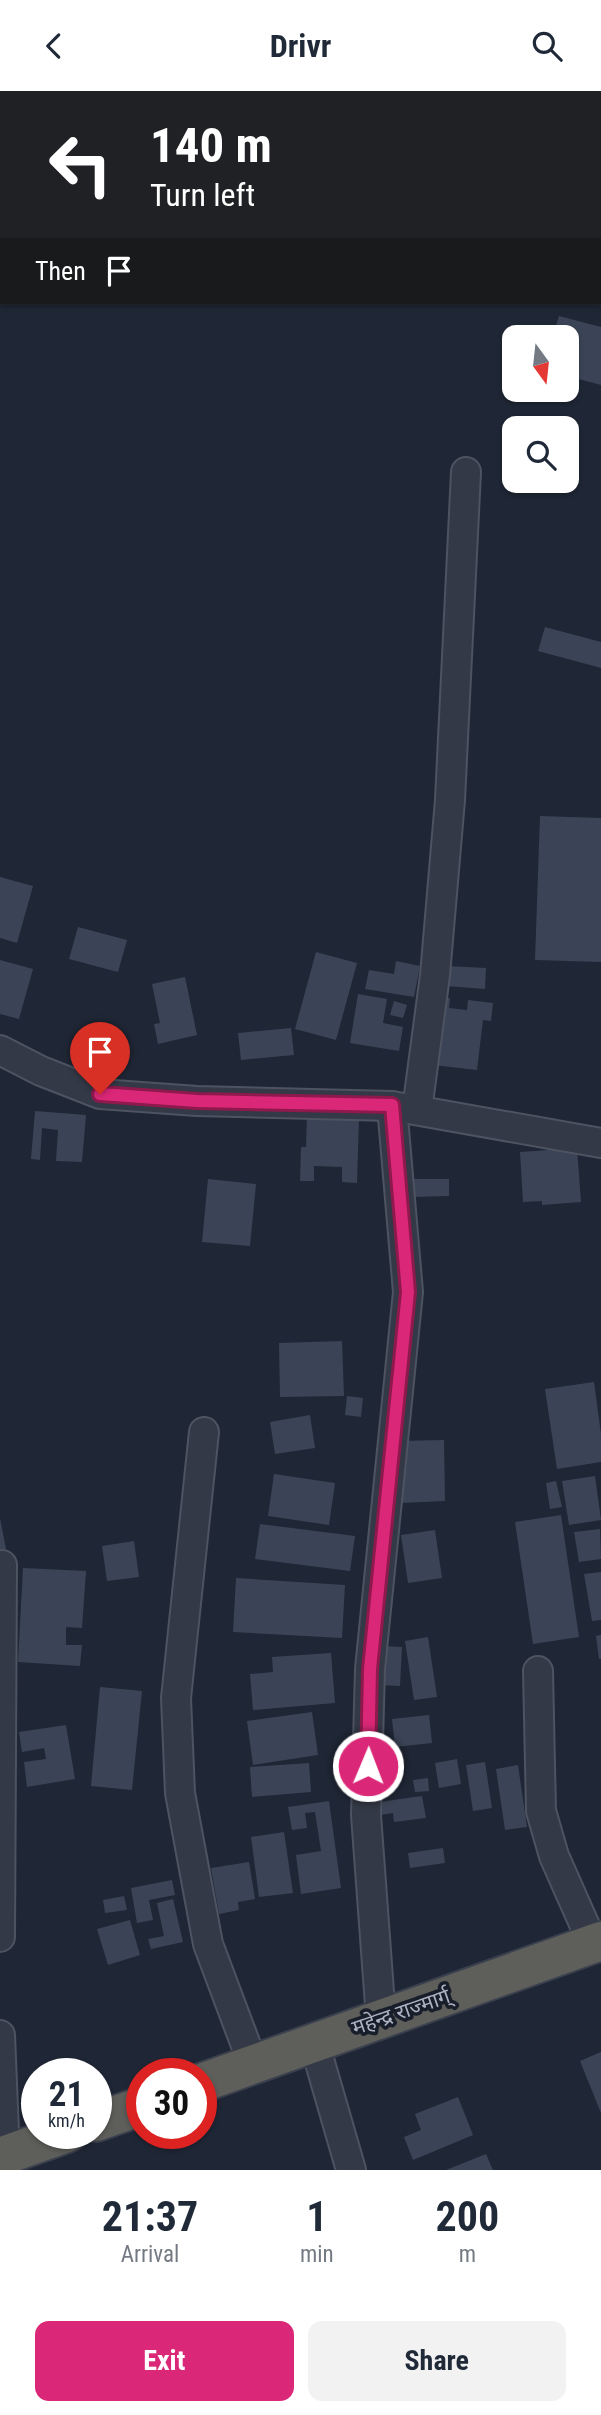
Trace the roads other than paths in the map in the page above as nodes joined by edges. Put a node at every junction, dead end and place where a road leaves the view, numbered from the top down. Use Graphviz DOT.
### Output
graph roads {
  1 [pos="466,472"];
  2 [pos="0,1050"];
  3 [pos="405,1108"];
  4 [pos="601,1143"];
  5 [pos="204,1433"];
  6 [pos="2,1565"];
  7 [pos="538,1671"];
  8 [pos="0,1937"];
  9 [pos="597,1943"];
  10 [pos="381,2019"];
  11 [pos="0,2035"];
  12 [pos="314,2042"];
  13 [pos="253,2064"];
  14 [pos="217,2077"];
  15 [pos="24,2149"];
  16 [pos="3,2157"];
  17 [pos="351,2170"];
  1 -- 3 [label="street"];
  2 -- 3 [label="street"];
  3 -- 4 [label="street"];
  3 -- 10 [label="street"];
  5 -- 13 [label="street"];
  6 -- 8 [label="street"];
  7 -- 9 [label="street"];
  9 -- 10 [label="highway, महेन्द्र राज्मार्ग्"];
  10 -- 12 [label="highway, महेन्द्र राज्मार्ग्"];
  11 -- 16 [label="street"];
  12 -- 13 [label="highway, महेन्द्र राज्मार्ग्"];
  12 -- 17 [label="street"];
  13 -- 14 [label="highway, महेन्द्र राज्मार्ग्"];
  15 -- 16 [label="highway"];
}
